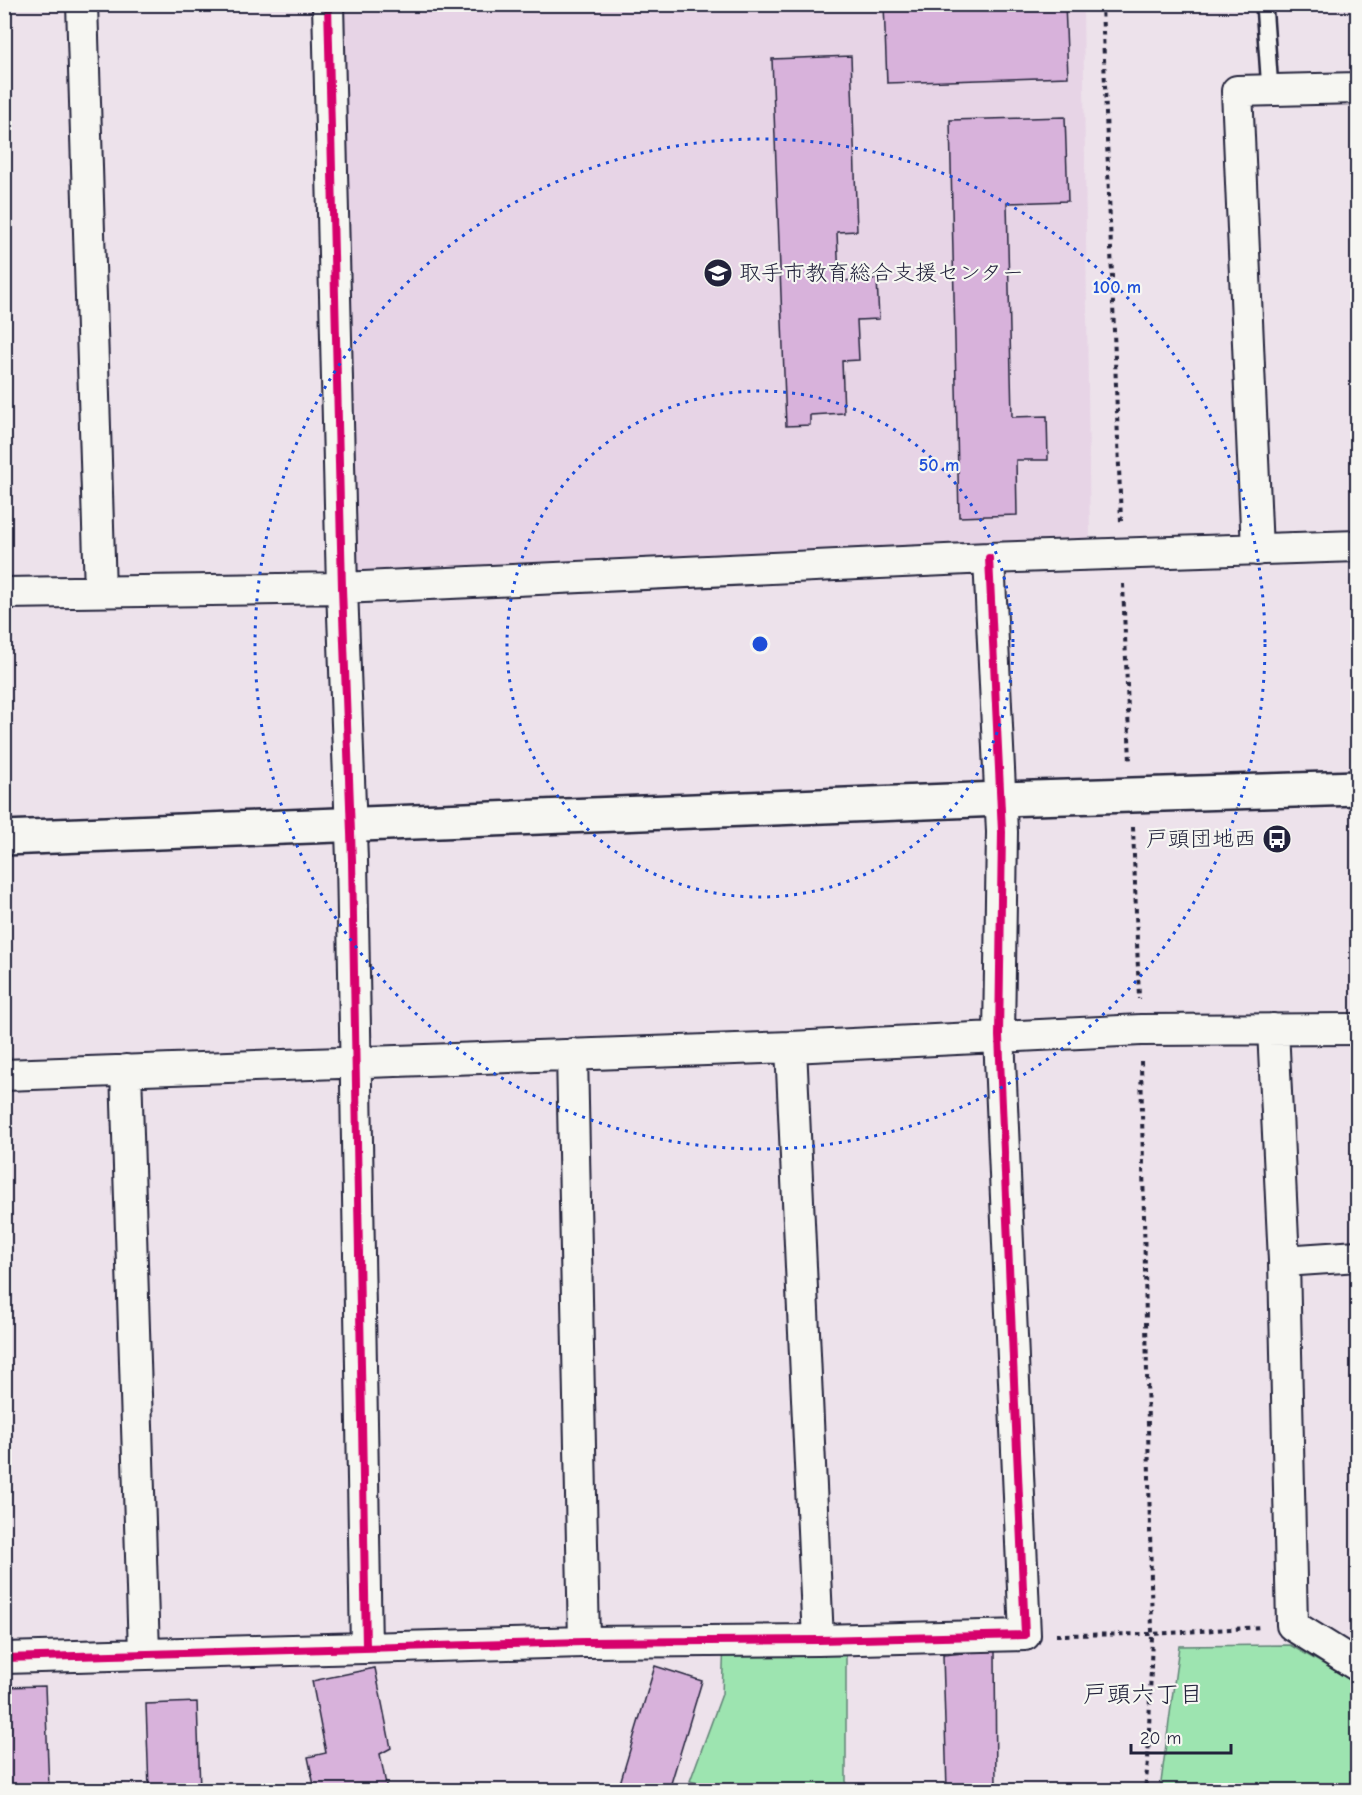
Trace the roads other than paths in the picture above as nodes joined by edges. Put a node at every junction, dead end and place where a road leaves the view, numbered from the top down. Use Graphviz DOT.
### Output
graph roads {
  1 [pos="82,4"];
  2 [pos="328,4"];
  3 [pos="1264,4"];
  4 [pos="1358,88"];
  5 [pos="1270,90"];
  6 [pos="1358,546"];
  7 [pos="1257,550"];
  8 [pos="989,558"];
  9 [pos="342,588"];
  10 [pos="100,591"];
  11 [pos="4,593"];
  12 [pos="1358,788"];
  13 [pos="1001,799"];
  14 [pos="350,825"];
  15 [pos="4,838"];
  16 [pos="1273,1029"];
  17 [pos="1358,1029"];
  18 [pos="999,1036"];
  19 [pos="791,1047"];
  20 [pos="572,1054"];
  21 [pos="356,1061"];
  22 [pos="126,1070"];
  23 [pos="4,1075"];
  24 [pos="1358,1256"];
  25 [pos="1284,1261"];
  26 [pos="818,1640"];
  27 [pos="584,1642"];
  28 [pos="366,1647"];
  29 [pos="144,1653"];
  30 [pos="4,1658"];
  31 [pos="1358,1666"];
  1 -- 10 [label="street"];
  2 -- 9 [label="street"];
  3 -- 5 [label="lane"];
  4 -- 5 [label="street"];
  5 -- 7 [label="street"];
  6 -- 7 [label="street"];
  7 -- 8 [label="street"];
  8 -- 9 [label="street"];
  8 -- 13 [label="street"];
  9 -- 10 [label="street"];
  9 -- 14 [label="street"];
  10 -- 11 [label="street"];
  12 -- 13 [label="street"];
  13 -- 14 [label="street"];
  13 -- 18 [label="street"];
  14 -- 15 [label="street"];
  14 -- 21 [label="street"];
  16 -- 17 [label="street"];
  16 -- 18 [label="street"];
  16 -- 25 [label="street"];
  18 -- 19 [label="street"];
  18 -- 26 [label="street"];
  19 -- 20 [label="street"];
  19 -- 26 [label="street"];
  20 -- 21 [label="street"];
  20 -- 27 [label="street"];
  21 -- 22 [label="street"];
  21 -- 28 [label="street"];
  22 -- 23 [label="street"];
  22 -- 29 [label="street"];
  24 -- 25 [label="street"];
  25 -- 31 [label="street"];
  26 -- 27 [label="street"];
  27 -- 28 [label="street"];
  28 -- 29 [label="street"];
  29 -- 30 [label="street"];
}
